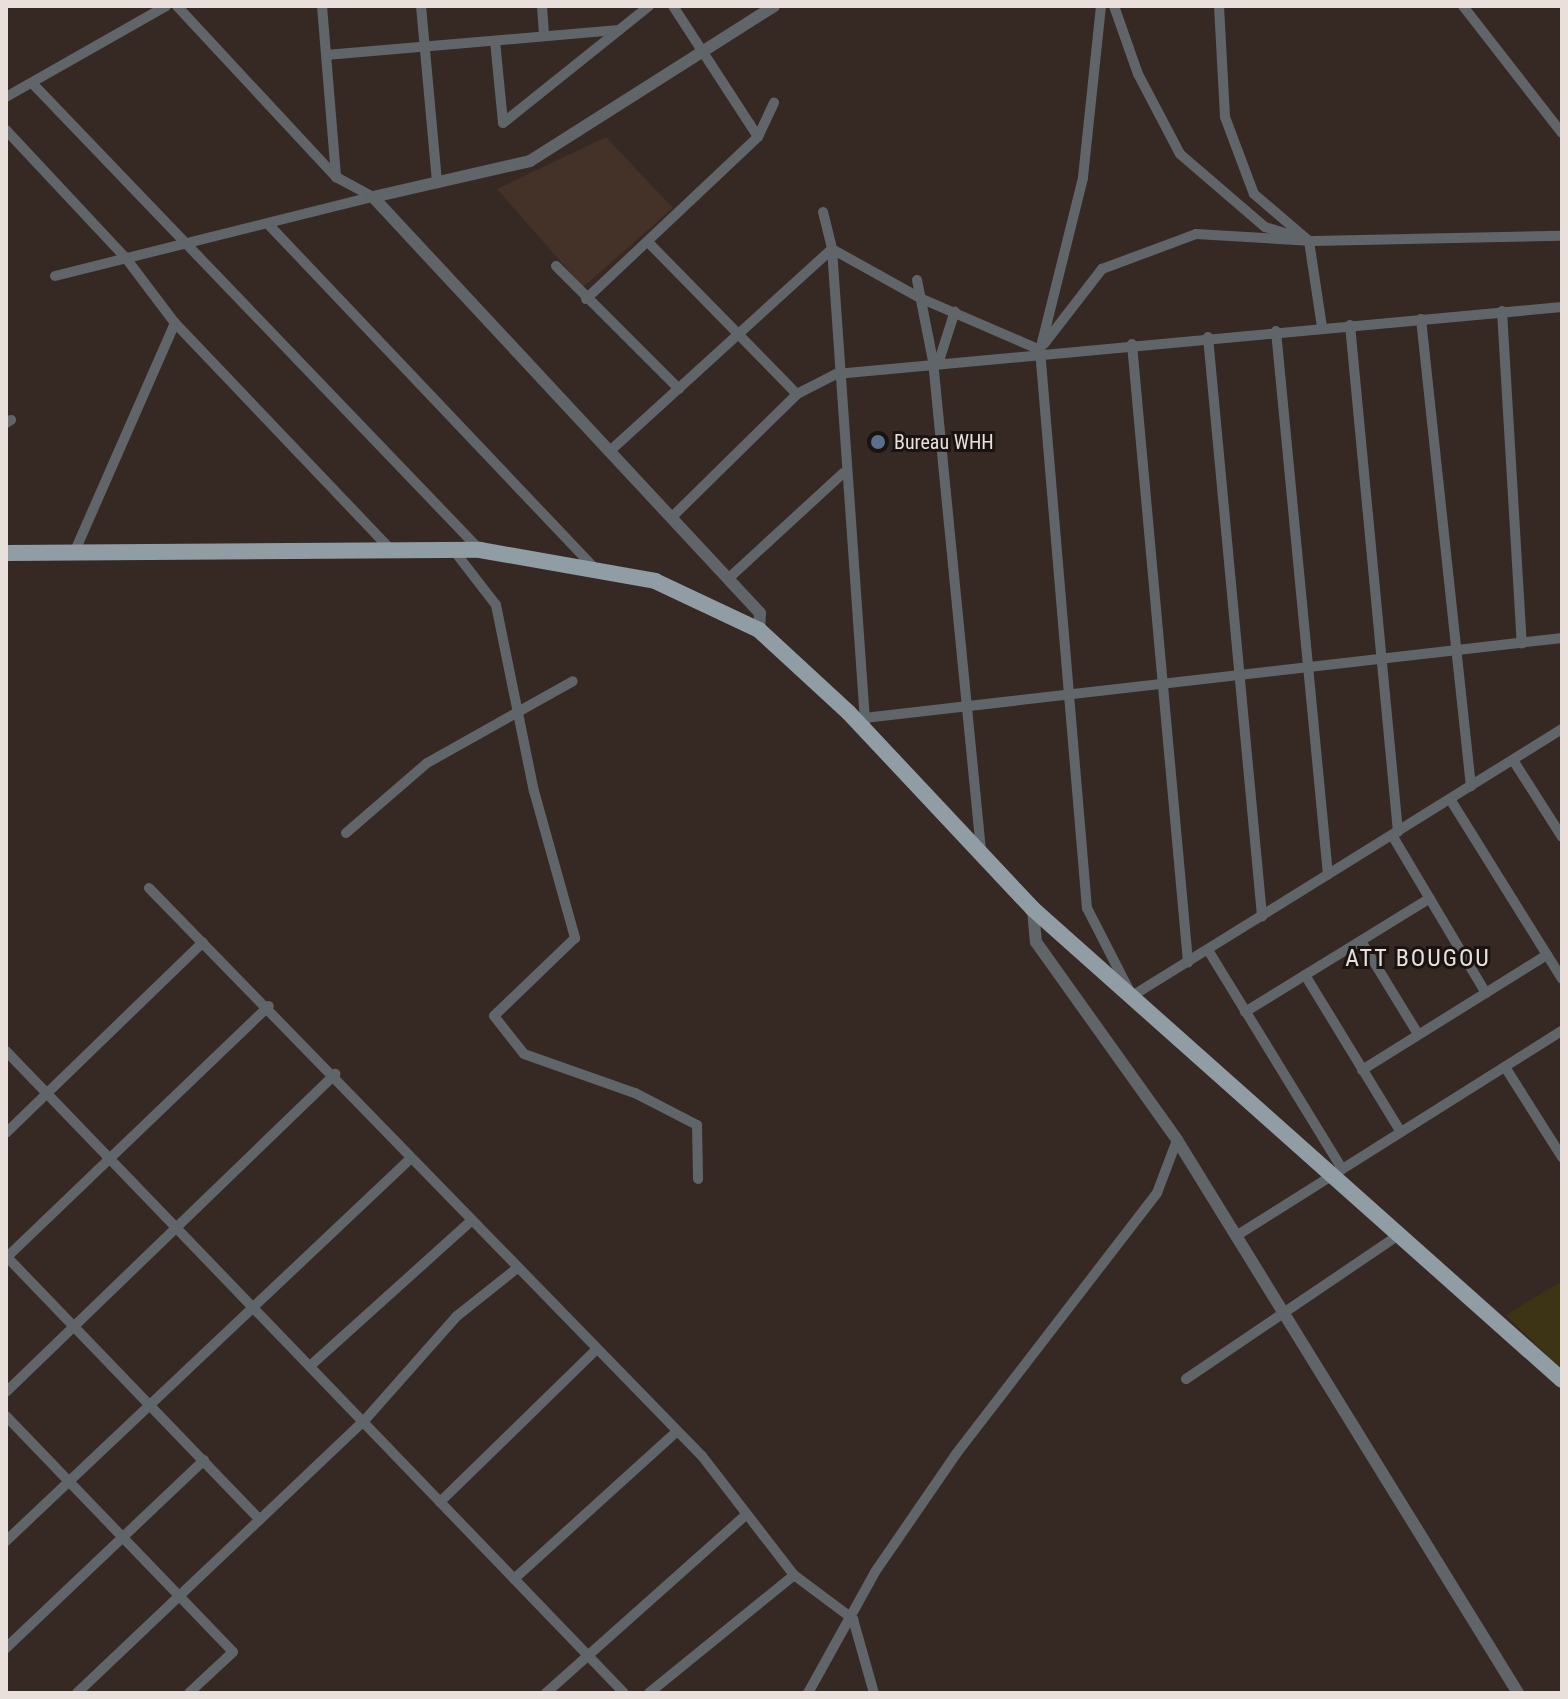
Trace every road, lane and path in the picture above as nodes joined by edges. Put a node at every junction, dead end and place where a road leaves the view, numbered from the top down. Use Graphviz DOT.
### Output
graph roads {
  1 [pos="166,6"];
  2 [pos="177,6"];
  3 [pos="322,6"];
  4 [pos="421,6"];
  5 [pos="542,6"];
  6 [pos="649,6"];
  7 [pos="673,6"];
  8 [pos="774,6"];
  9 [pos="1101,6"];
  10 [pos="1114,6"];
  11 [pos="1219,6"];
  12 [pos="1463,6"];
  13 [pos="619,30"];
  14 [pos="544,36"];
  15 [pos="495,41"];
  16 [pos="425,46"];
  17 [pos="700,53"];
  18 [pos="326,55"];
  19 [pos="33,84"];
  20 [pos="6,97"];
  21 [pos="774,102"];
  22 [pos="6,130"];
  23 [pos="1562,133"];
  24 [pos="758,137"];
  25 [pos="336,177"];
  26 [pos="437,183"];
  27 [pos="373,197"];
  28 [pos="823,212"];
  29 [pos="268,224"];
  30 [pos="1562,236"];
  31 [pos="1309,241"];
  32 [pos="648,242"];
  33 [pos="187,244"];
  34 [pos="832,249"];
  35 [pos="125,257"];
  36 [pos="556,266"];
  37 [pos="55,276"];
  38 [pos="917,280"];
  39 [pos="920,298"];
  40 [pos="586,299"];
  41 [pos="1562,307"];
  42 [pos="955,311"];
  43 [pos="1502,311"];
  44 [pos="1421,319"];
  45 [pos="175,323"];
  46 [pos="1350,325"];
  47 [pos="1322,327"];
  48 [pos="1276,331"];
  49 [pos="739,335"];
  50 [pos="1208,337"];
  51 [pos="1132,344"];
  52 [pos="1040,350"];
  53 [pos="936,361"];
  54 [pos="836,374"];
  55 [pos="679,389"];
  56 [pos="797,394"];
  57 [pos="611,450"];
  58 [pos="843,473"];
  59 [pos="672,517"];
  60 [pos="389,548"];
  61 [pos="452,548"];
  62 [pos="480,550"];
  63 [pos="6,553"];
  64 [pos="74,553"];
  65 [pos="593,567"];
  66 [pos="729,578"];
  67 [pos="759,630"];
  68 [pos="1562,638"];
  69 [pos="1522,643"];
  70 [pos="1454,651"];
  71 [pos="1382,659"];
  72 [pos="1305,668"];
  73 [pos="1240,675"];
  74 [pos="573,681"];
  75 [pos="1165,684"];
  76 [pos="1070,695"];
  77 [pos="966,707"];
  78 [pos="516,714"];
  79 [pos="865,725"];
  80 [pos="1562,729"];
  81 [pos="1513,760"];
  82 [pos="1471,786"];
  83 [pos="1450,799"];
  84 [pos="1559,824"];
  85 [pos="346,833"];
  86 [pos="1395,833"];
  87 [pos="1562,837"];
  88 [pos="981,854"];
  89 [pos="1328,875"];
  90 [pos="149,888"];
  91 [pos="1430,898"];
  92 [pos="1033,909"];
  93 [pos="1262,916"];
  94 [pos="1361,941"];
  95 [pos="203,942"];
  96 [pos="1208,950"];
  97 [pos="1547,955"];
  98 [pos="1188,962"];
  99 [pos="1305,975"];
  100 [pos="1562,979"];
  101 [pos="1486,993"];
  102 [pos="1132,996"];
  103 [pos="269,1006"];
  104 [pos="1245,1012"];
  105 [pos="1562,1031"];
  106 [pos="1418,1034"];
  107 [pos="6,1051"];
  108 [pos="1505,1067"];
  109 [pos="1362,1070"];
  110 [pos="335,1074"];
  111 [pos="48,1093"];
  112 [pos="1401,1132"];
  113 [pos="6,1133"];
  114 [pos="1177,1140"];
  115 [pos="113,1157"];
  116 [pos="1562,1157"];
  117 [pos="411,1158"];
  118 [pos="1337,1172"];
  119 [pos="698,1179"];
  120 [pos="469,1223"];
  121 [pos="178,1229"];
  122 [pos="1399,1235"];
  123 [pos="1236,1236"];
  124 [pos="6,1257"];
  125 [pos="516,1269"];
  126 [pos="255,1308"];
  127 [pos="1284,1313"];
  128 [pos="74,1325"];
  129 [pos="596,1350"];
  130 [pos="310,1366"];
  131 [pos="1186,1379"];
  132 [pos="1562,1380"];
  133 [pos="6,1392"];
  134 [pos="153,1407"];
  135 [pos="6,1416"];
  136 [pos="364,1421"];
  137 [pos="677,1431"];
  138 [pos="204,1460"];
  139 [pos="71,1484"];
  140 [pos="440,1502"];
  141 [pos="745,1516"];
  142 [pos="260,1520"];
  143 [pos="8,1535"];
  144 [pos="124,1538"];
  145 [pos="794,1575"];
  146 [pos="514,1579"];
  147 [pos="178,1597"];
  148 [pos="853,1619"];
  149 [pos="6,1648"];
  150 [pos="589,1656"];
  151 [pos="77,1693"];
  152 [pos="189,1693"];
  153 [pos="546,1693"];
  154 [pos="624,1693"];
  155 [pos="649,1693"];
  156 [pos="808,1693"];
  157 [pos="874,1693"];
  158 [pos="1518,1693"];
  1 -- 19 [label="street"];
  2 -- 25 [label="street"];
  3 -- 18 [label="street"];
  4 -- 16 [label="street"];
  5 -- 14 [label="street"];
  6 -- 13 [label="street"];
  7 -- 17 [label="street"];
  8 -- 17 [label="street"];
  9 -- 52 [label="street"];
  10 -- 31 [label="street"];
  11 -- 31 [label="street"];
  12 -- 23 [label="street"];
  13 -- 14 [label="street"];
  13 -- 15 [label="street"];
  14 -- 15 [label="street"];
  15 -- 16 [label="street"];
  16 -- 18 [label="street"];
  16 -- 26 [label="street"];
  17 -- 24 [label="street"];
  17 -- 26 [label="street"];
  18 -- 25 [label="street"];
  19 -- 20 [label="street"];
  19 -- 33 [label="street"];
  21 -- 24 [label="street"];
  22 -- 35 [label="street"];
  24 -- 32 [label="street"];
  25 -- 27 [label="street"];
  26 -- 27 [label="street"];
  27 -- 29 [label="street"];
  27 -- 57 [label="street"];
  28 -- 34 [label="street"];
  29 -- 33 [label="street"];
  29 -- 65 [label="street"];
  30 -- 31 [label="street"];
  31 -- 47 [label="street"];
  31 -- 52 [label="street"];
  32 -- 40 [label="street"];
  32 -- 49 [label="street"];
  33 -- 35 [label="street"];
  33 -- 62 [label="street"];
  34 -- 39 [label="street"];
  34 -- 49 [label="street"];
  34 -- 54 [label="street"];
  35 -- 37 [label="street"];
  35 -- 45 [label="street"];
  36 -- 40 [label="street"];
  38 -- 39 [label="street"];
  39 -- 42 [label="street"];
  39 -- 53 [label="street"];
  40 -- 55 [label="street"];
  41 -- 43 [label="street"];
  42 -- 52 [label="street"];
  42 -- 53 [label="street"];
  43 -- 44 [label="street"];
  43 -- 69 [label="street"];
  44 -- 46 [label="street"];
  44 -- 70 [label="street"];
  45 -- 60 [label="street"];
  45 -- 64 [label="street"];
  46 -- 47 [label="street"];
  46 -- 71 [label="street"];
  47 -- 48 [label="street"];
  48 -- 50 [label="street"];
  48 -- 72 [label="street"];
  49 -- 55 [label="street"];
  49 -- 56 [label="street"];
  50 -- 51 [label="street"];
  50 -- 73 [label="street"];
  51 -- 52 [label="street"];
  51 -- 75 [label="street"];
  52 -- 53 [label="street"];
  52 -- 76 [label="street"];
  53 -- 54 [label="street"];
  53 -- 77 [label="street"];
  54 -- 56 [label="street"];
  54 -- 58 [label="street"];
  55 -- 57 [label="street"];
  56 -- 59 [label="street"];
  57 -- 59 [label="street"];
  58 -- 66 [label="street"];
  58 -- 79 [label="street"];
  59 -- 66 [label="street"];
  60 -- 61 [label="main road"];
  60 -- 64 [label="main road"];
  61 -- 62 [label="main road"];
  61 -- 78 [label="street"];
  62 -- 65 [label="main road"];
  63 -- 64 [label="main road"];
  65 -- 67 [label="main road"];
  66 -- 67 [label="street"];
  67 -- 79 [label="main road"];
  68 -- 69 [label="street"];
  69 -- 70 [label="street"];
  70 -- 71 [label="street"];
  70 -- 82 [label="street"];
  71 -- 72 [label="street"];
  71 -- 86 [label="street"];
  72 -- 73 [label="street"];
  72 -- 89 [label="street"];
  73 -- 75 [label="street"];
  73 -- 93 [label="street"];
  74 -- 78 [label="street"];
  75 -- 76 [label="street"];
  75 -- 98 [label="street"];
  76 -- 77 [label="street"];
  76 -- 102 [label="street"];
  77 -- 79 [label="street"];
  77 -- 88 [label="street"];
  78 -- 85 [label="street"];
  78 -- 119 [label="street"];
  79 -- 88 [label="main road"];
  80 -- 81 [label="street"];
  81 -- 82 [label="street"];
  81 -- 84 [label="street"];
  82 -- 83 [label="street"];
  83 -- 86 [label="street"];
  83 -- 97 [label="street"];
  84 -- 87 [label="street"];
  86 -- 89 [label="street"];
  86 -- 91 [label="street"];
  88 -- 92 [label="main road"];
  89 -- 93 [label="street"];
  90 -- 95 [label="street"];
  91 -- 94 [label="street"];
  91 -- 101 [label="street"];
  92 -- 102 [label="main road"];
  92 -- 114 [label="street"];
  93 -- 96 [label="street"];
  94 -- 99 [label="street"];
  94 -- 106 [label="street"];
  95 -- 103 [label="street"];
  95 -- 111 [label="street"];
  96 -- 98 [label="street"];
  96 -- 104 [label="street"];
  97 -- 100 [label="street"];
  97 -- 101 [label="street"];
  98 -- 102 [label="street"];
  99 -- 104 [label="street"];
  99 -- 109 [label="street"];
  101 -- 106 [label="street"];
  102 -- 118 [label="main road"];
  103 -- 110 [label="street"];
  103 -- 115 [label="street"];
  104 -- 118 [label="street"];
  105 -- 108 [label="street"];
  106 -- 109 [label="street"];
  107 -- 111 [label="street"];
  108 -- 112 [label="street"];
  108 -- 116 [label="street"];
  109 -- 112 [label="street"];
  110 -- 117 [label="street"];
  110 -- 121 [label="street"];
  111 -- 113 [label="street"];
  111 -- 115 [label="street"];
  112 -- 118 [label="street"];
  114 -- 123 [label="street"];
  114 -- 148 [label="street"];
  115 -- 121 [label="street"];
  115 -- 124 [label="street"];
  117 -- 120 [label="street"];
  117 -- 126 [label="street"];
  118 -- 122 [label="main road"];
  118 -- 123 [label="street"];
  120 -- 125 [label="street"];
  120 -- 130 [label="street"];
  121 -- 126 [label="street"];
  121 -- 128 [label="street"];
  122 -- 127 [label="street"];
  122 -- 132 [label="main road"];
  123 -- 127 [label="street"];
  124 -- 128 [label="street"];
  125 -- 129 [label="street"];
  125 -- 136 [label="street"];
  126 -- 130 [label="street"];
  126 -- 134 [label="street"];
  127 -- 131 [label="street"];
  127 -- 158 [label="street"];
  128 -- 133 [label="street"];
  128 -- 134 [label="street"];
  129 -- 137 [label="street"];
  129 -- 140 [label="street"];
  130 -- 136 [label="street"];
  134 -- 138 [label="street"];
  134 -- 139 [label="street"];
  135 -- 139 [label="street"];
  136 -- 140 [label="street"];
  136 -- 142 [label="street"];
  137 -- 141 [label="street"];
  137 -- 146 [label="street"];
  138 -- 142 [label="street"];
  138 -- 144 [label="street"];
  139 -- 143 [label="street"];
  139 -- 144 [label="street"];
  140 -- 146 [label="street"];
  141 -- 145 [label="street"];
  141 -- 150 [label="street"];
  142 -- 147 [label="street"];
  144 -- 147 [label="street"];
  144 -- 149 [label="street"];
  145 -- 148 [label="street"];
  145 -- 155 [label="street"];
  146 -- 150 [label="street"];
  147 -- 151 [label="street"];
  147 -- 152 [label="street"];
  148 -- 156 [label="street"];
  148 -- 157 [label="street"];
  150 -- 153 [label="street"];
  150 -- 154 [label="street"];
}
